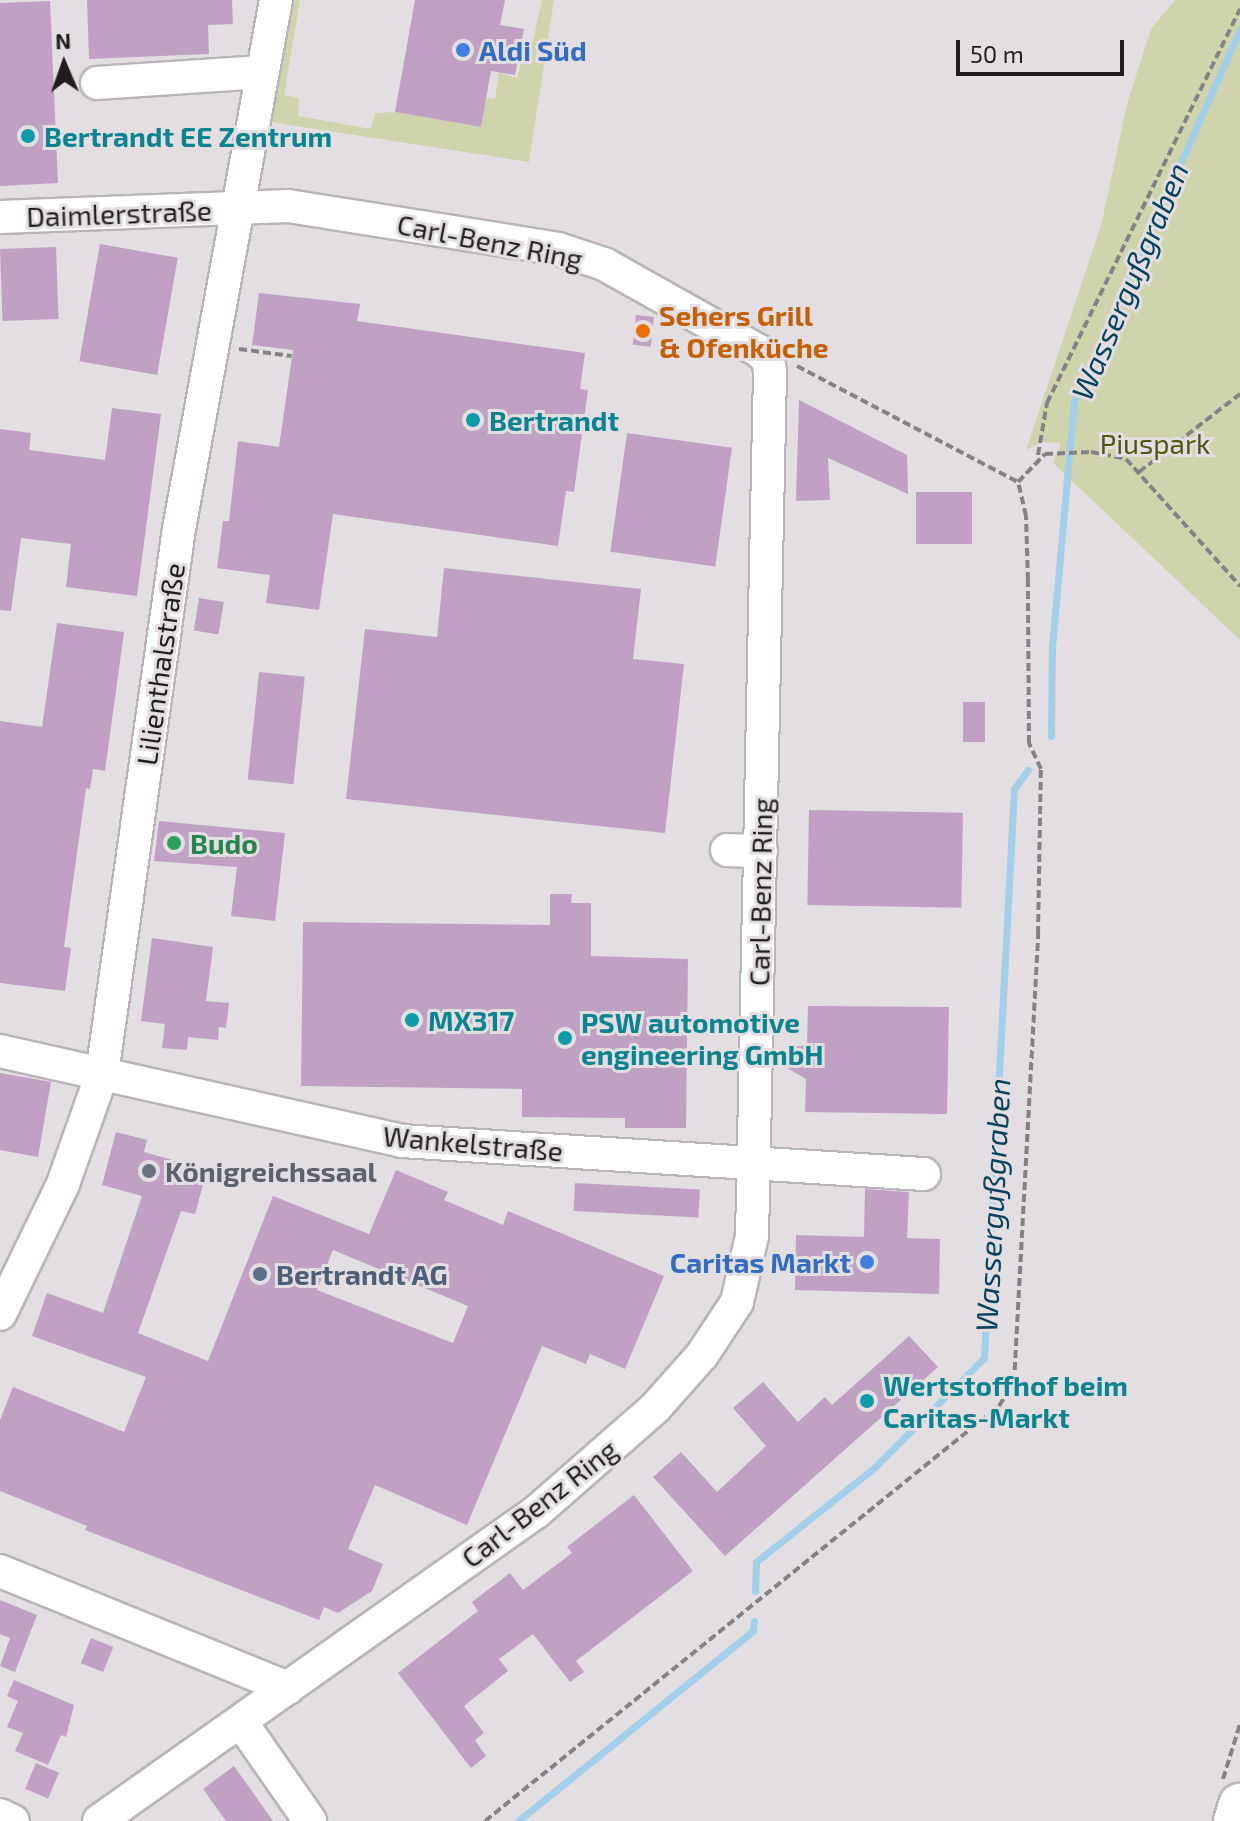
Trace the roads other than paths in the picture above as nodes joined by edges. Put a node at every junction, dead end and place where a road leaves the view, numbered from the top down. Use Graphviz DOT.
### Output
graph roads {
  1 [pos="276,0"];
  2 [pos="262,72"];
  3 [pos="97,83"];
  4 [pos="238,207"];
  5 [pos="0,217"];
  6 [pos="727,850"];
  7 [pos="761,851"];
  8 [pos="0,1051"];
  9 [pos="102,1074"];
  10 [pos="753,1164"];
  11 [pos="924,1174"];
  12 [pos="0,1314"];
  13 [pos="0,1571"];
  14 [pos="288,1688"];
  15 [pos="241,1722"];
  16 [pos="0,1815"];
  17 [pos="13,1821"];
  18 [pos="99,1821"];
  19 [pos="310,1821"];
  1 -- 2 [label="street, Lilienthalstraße"];
  2 -- 3 [label="street"];
  2 -- 4 [label="street, Lilienthalstraße"];
  4 -- 5 [label="street, Daimlerstraße"];
  4 -- 7 [label="street, Carl-Benz Ring"];
  4 -- 9 [label="street, Lilienthalstraße"];
  6 -- 7 [label="street"];
  7 -- 10 [label="street, Carl-Benz Ring"];
  8 -- 9 [label="street, Wankelstraße"];
  9 -- 10 [label="street, Wankelstraße"];
  9 -- 12 [label="street, Lilienthalstraße"];
  10 -- 11 [label="street, Wankelstraße"];
  10 -- 14 [label="street, Carl-Benz Ring"];
  13 -- 14 [label="street"];
  14 -- 15 [label="street, Carl-Benz Ring"];
  15 -- 18 [label="street, Carl-Benz Ring"];
  15 -- 19 [label="street"];
  16 -- 17 [label="street"];
}
